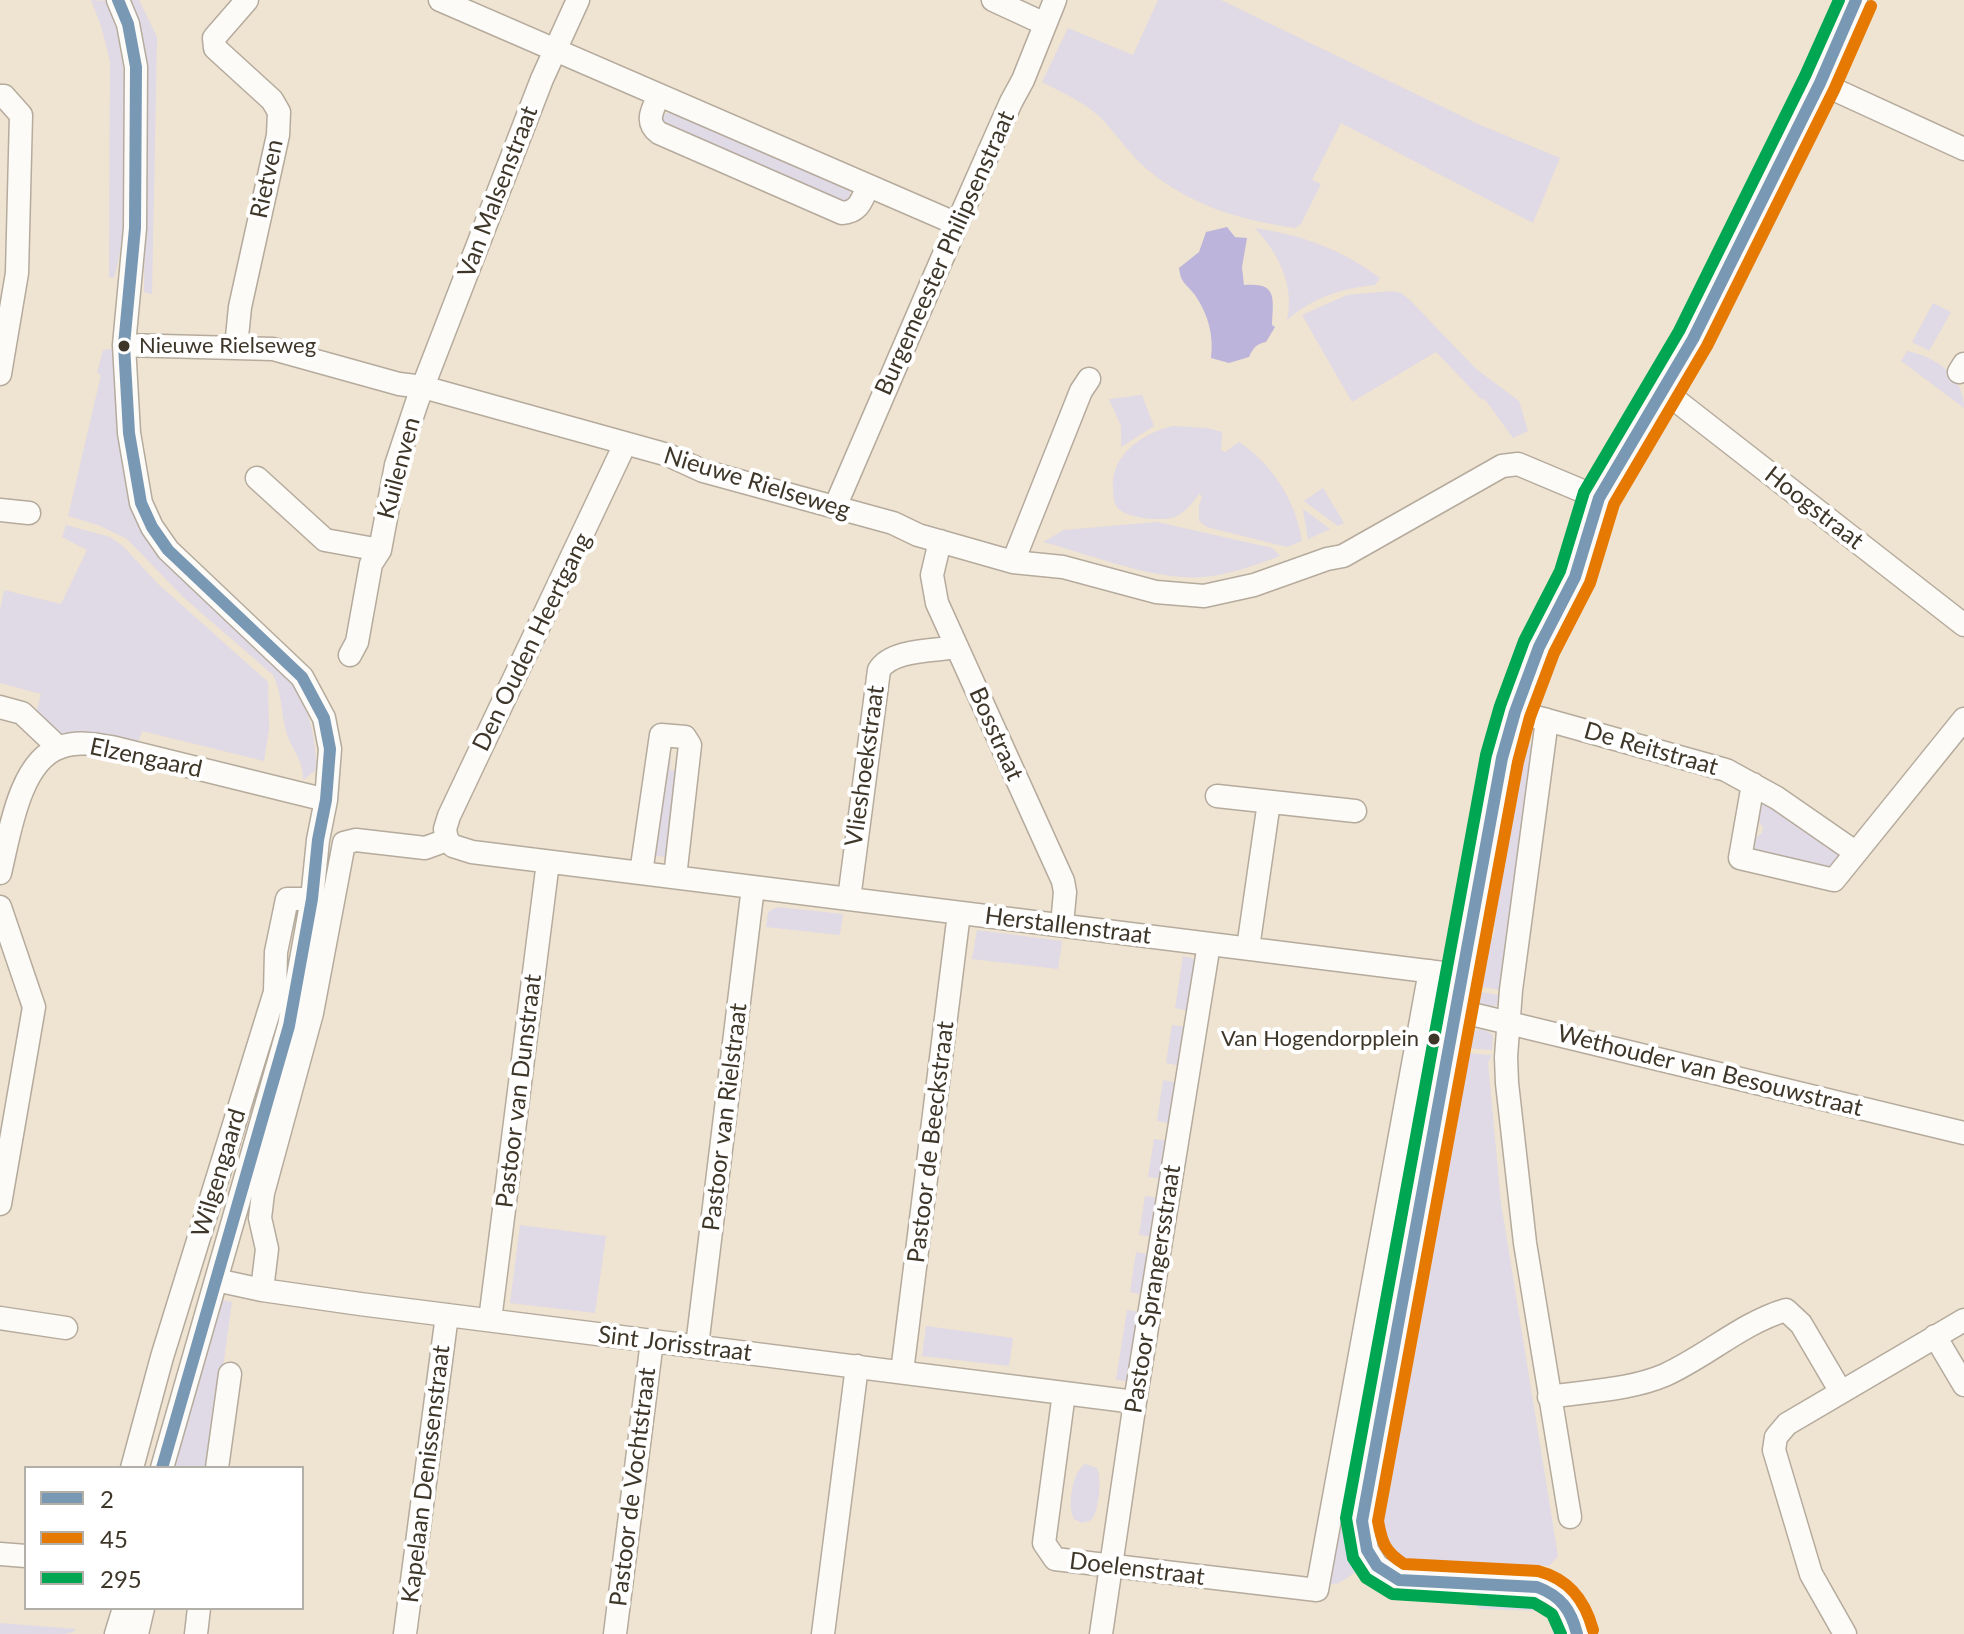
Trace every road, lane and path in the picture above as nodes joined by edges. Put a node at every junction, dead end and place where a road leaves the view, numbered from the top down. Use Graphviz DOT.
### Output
graph roads {
  1 [pos="118,0"];
  2 [pos="247,0"];
  3 [pos="440,0"];
  4 [pos="578,0"];
  5 [pos="993,0"];
  6 [pos="1055,0"];
  7 [pos="1856,0"];
  8 [pos="1045,24"];
  9 [pos="555,49"];
  10 [pos="1820,83"];
  11 [pos="659,95"];
  12 [pos="0,96"];
  13 [pos="1964,149"];
  14 [pos="868,187"];
  15 [pos="957,224"];
  16 [pos="9,272"];
  17 [pos="124,345"];
  18 [pos="236,347"];
  19 [pos="0,374"];
  20 [pos="1089,379"];
  21 [pos="423,387"];
  22 [pos="1664,391"];
  23 [pos="625,444"];
  24 [pos="257,478"];
  25 [pos="1599,498"];
  26 [pos="835,507"];
  27 [pos="0,510"];
  28 [pos="29,513"];
  29 [pos="940,541"];
  30 [pos="380,550"];
  31 [pos="1013,562"];
  32 [pos="1964,625"];
  33 [pos="957,647"];
  34 [pos="350,655"];
  35 [pos="0,707"];
  36 [pos="1515,712"];
  37 [pos="1964,719"];
  38 [pos="1547,720"];
  39 [pos="58,747"];
  40 [pos="1753,784"];
  41 [pos="1217,796"];
  42 [pos="326,800"];
  43 [pos="1269,802"];
  44 [pos="1355,811"];
  45 [pos="447,840"];
  46 [pos="1855,852"];
  47 [pos="548,862"];
  48 [pos="0,873"];
  49 [pos="641,873"];
  50 [pos="675,877"];
  51 [pos="753,887"];
  52 [pos="312,899"];
  53 [pos="849,899"];
  54 [pos="0,907"];
  55 [pos="959,913"];
  56 [pos="1062,925"];
  57 [pos="1209,944"];
  58 [pos="1248,948"];
  59 [pos="1430,971"];
  60 [pos="1461,975"];
  61 [pos="1455,1010"];
  62 [pos="1509,1022"];
  63 [pos="1964,1133"];
  64 [pos="0,1204"];
  65 [pos="216,1280"];
  66 [pos="262,1290"];
  67 [pos="447,1315"];
  68 [pos="0,1318"];
  69 [pos="490,1320"];
  70 [pos="1964,1320"];
  71 [pos="66,1328"];
  72 [pos="1935,1336"];
  73 [pos="652,1341"];
  74 [pos="697,1346"];
  75 [pos="857,1366"];
  76 [pos="902,1372"];
  77 [pos="230,1374"];
  78 [pos="1964,1385"];
  79 [pos="1841,1392"];
  80 [pos="1064,1393"];
  81 [pos="1549,1397"];
  82 [pos="1135,1402"];
  83 [pos="133,1466"];
  84 [pos="163,1466"];
  85 [pos="217,1466"];
  86 [pos="1570,1517"];
  87 [pos="0,1554"];
  88 [pos="24,1556"];
  89 [pos="1109,1566"];
  90 [pos="123,1610"];
  91 [pos="143,1610"];
  92 [pos="199,1610"];
  93 [pos="116,1634"];
  94 [pos="137,1634"];
  95 [pos="196,1634"];
  96 [pos="405,1634"];
  97 [pos="615,1634"];
  98 [pos="823,1634"];
  99 [pos="1101,1634"];
  100 [pos="1577,1634"];
  101 [pos="1845,1634"];
  1 -- 17 [label="street"];
  2 -- 18 [label="street, Rietven"];
  3 -- 9 [label="street"];
  4 -- 9 [label="street, Van Malsenstraat"];
  5 -- 8 [label="street"];
  6 -- 8 [label="street, Burgemeester Philipsenstraat"];
  7 -- 10 [label="street"];
  8 -- 15 [label="street, Burgemeester Philipsenstraat"];
  9 -- 11 [label="street"];
  9 -- 21 [label="street, Van Malsenstraat"];
  10 -- 13 [label="street"];
  10 -- 22 [label="street"];
  11 -- 14 [label="street"];
  11 -- 14 [label="street"];
  12 -- 16 [label="street"];
  14 -- 15 [label="street"];
  15 -- 26 [label="street, Burgemeester Philipsenstraat"];
  16 -- 19 [label="street"];
  17 -- 18 [label="street, Nieuwe Rielseweg"];
  17 -- 42 [label="street"];
  18 -- 21 [label="street, Nieuwe Rielseweg"];
  20 -- 31 [label="street"];
  21 -- 23 [label="street, Nieuwe Rielseweg"];
  21 -- 30 [label="street, Kuilenven"];
  22 -- 25 [label="street"];
  22 -- 32 [label="street, Hoogstraat"];
  23 -- 26 [label="street, Nieuwe Rielseweg"];
  23 -- 45 [label="street, Den Ouden Heertgang"];
  24 -- 30 [label="street, Kuilenven"];
  25 -- 31 [label="street, Nieuwe Rielseweg"];
  25 -- 36 [label="street"];
  26 -- 29 [label="street, Nieuwe Rielseweg"];
  27 -- 28 [label="street"];
  29 -- 31 [label="street, Nieuwe Rielseweg"];
  29 -- 33 [label="street, Bosstraat"];
  30 -- 34 [label="street, Kuilenven"];
  33 -- 53 [label="street, Vlieshoekstraat"];
  33 -- 56 [label="street, Bosstraat"];
  35 -- 39 [label="street"];
  36 -- 38 [label="street"];
  36 -- 60 [label="street"];
  37 -- 46 [label="street"];
  38 -- 40 [label="street, De Reitstraat"];
  38 -- 62 [label="street"];
  39 -- 42 [label="street, Elzengaard"];
  39 -- 48 [label="street, Elzengaard"];
  40 -- 46 [label="street, De Reitstraat"];
  40 -- 46 [label="street"];
  41 -- 43 [label="street"];
  42 -- 52 [label="street"];
  43 -- 44 [label="street"];
  43 -- 58 [label="street"];
  45 -- 47 [label="street, Herstallenstraat"];
  45 -- 66 [label="street, Herstallenstraat"];
  47 -- 49 [label="street, Herstallenstraat"];
  47 -- 69 [label="street, Pastoor van Dunstraat"];
  49 -- 50 [label="street, Herstallenstraat"];
  49 -- 50 [label="street"];
  50 -- 51 [label="street, Herstallenstraat"];
  51 -- 53 [label="street, Herstallenstraat"];
  51 -- 74 [label="street, Pastoor van Rielstraat"];
  52 -- 65 [label="street"];
  52 -- 83 [label="street, Wilgengaard"];
  53 -- 55 [label="street, Herstallenstraat"];
  54 -- 64 [label="street"];
  55 -- 56 [label="street, Herstallenstraat"];
  55 -- 76 [label="street, Pastoor de Beeckstraat"];
  56 -- 57 [label="street, Herstallenstraat"];
  57 -- 58 [label="street, Herstallenstraat"];
  57 -- 82 [label="street, Pastoor Sprangersstraat"];
  58 -- 59 [label="street, Herstallenstraat"];
  59 -- 60 [label="street, Herstallenstraat"];
  59 -- 89 [label="street, Doelenstraat"];
  60 -- 61 [label="street"];
  61 -- 62 [label="street, Wethouder van Besouwstraat"];
  61 -- 100 [label="street"];
  62 -- 63 [label="street, Wethouder van Besouwstraat"];
  62 -- 81 [label="street"];
  65 -- 66 [label="street, Sint Jorisstraat"];
  65 -- 84 [label="street"];
  66 -- 67 [label="street, Sint Jorisstraat"];
  67 -- 69 [label="street, Sint Jorisstraat"];
  67 -- 96 [label="street, Kapelaan Denissenstraat"];
  68 -- 71 [label="street"];
  69 -- 73 [label="street, Sint Jorisstraat"];
  70 -- 72 [label="street"];
  72 -- 78 [label="street"];
  72 -- 79 [label="street"];
  73 -- 74 [label="street, Sint Jorisstraat"];
  73 -- 97 [label="street, Pastoor de Vochtstraat"];
  74 -- 75 [label="street, Sint Jorisstraat"];
  75 -- 76 [label="street, Sint Jorisstraat"];
  75 -- 98 [label="street"];
  76 -- 80 [label="street, Sint Jorisstraat"];
  77 -- 85 [label="street"];
  79 -- 81 [label="street"];
  79 -- 101 [label="street"];
  80 -- 82 [label="street, Sint Jorisstraat"];
  80 -- 89 [label="street, Doelenstraat"];
  81 -- 86 [label="street"];
  82 -- 89 [label="street, Pastoor Sprangersstraat"];
  87 -- 88 [label="street"];
  89 -- 99 [label="street, Pastoor Sprangersstraat"];
  90 -- 93 [label="street"];
  91 -- 94 [label="street"];
  92 -- 95 [label="street"];
}
